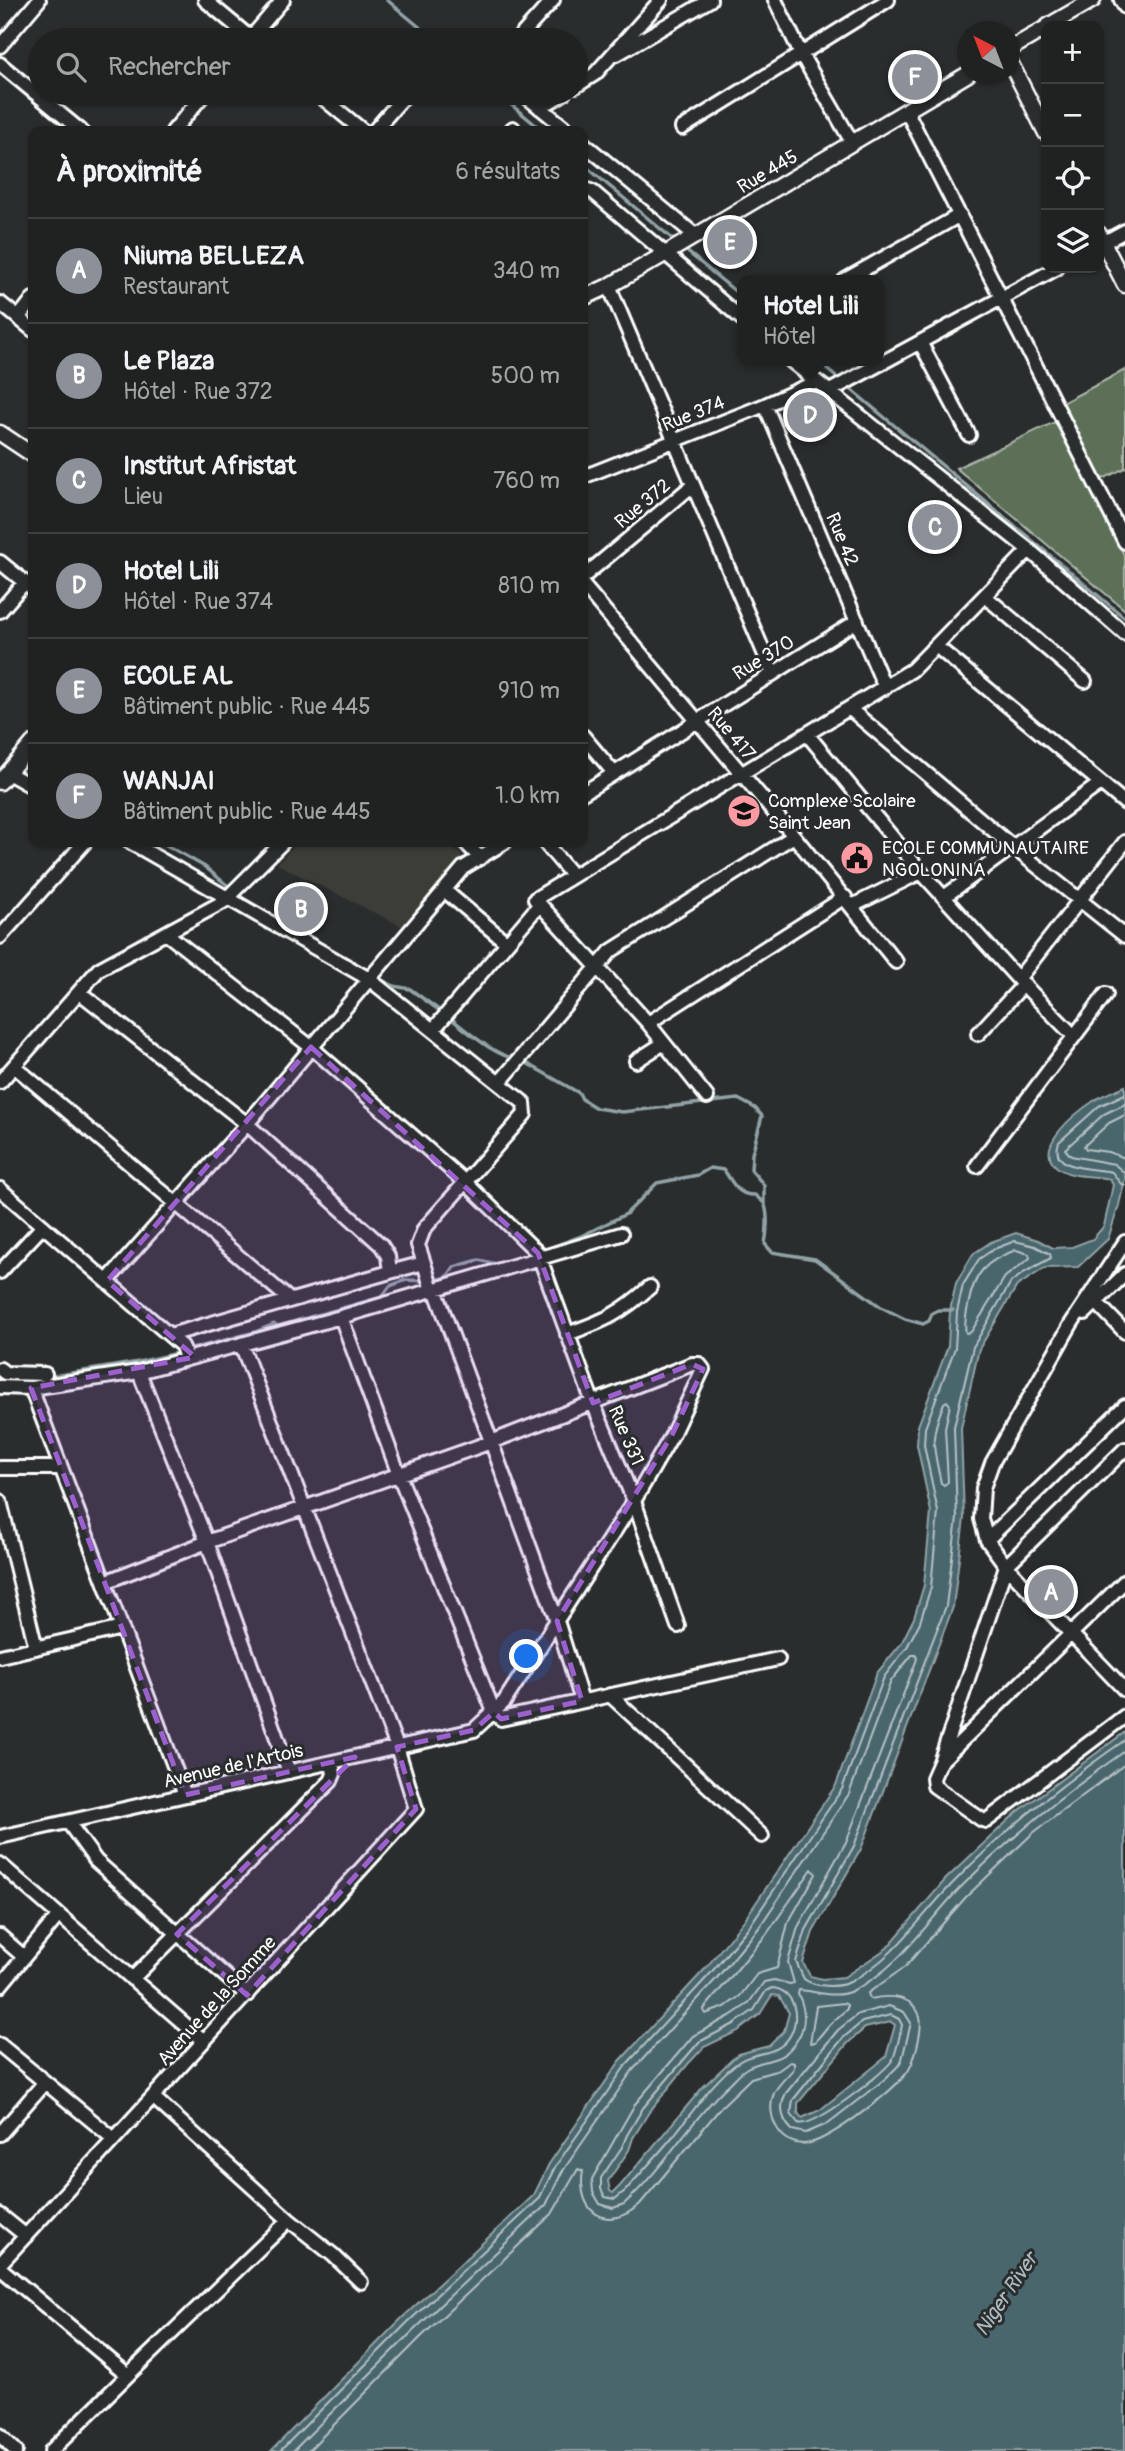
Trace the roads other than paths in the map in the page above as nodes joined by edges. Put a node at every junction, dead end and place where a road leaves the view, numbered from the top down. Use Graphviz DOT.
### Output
graph roads {
  1 [pos="40,0"];
  2 [pos="205,0"];
  3 [pos="283,0"];
  4 [pos="552,0"];
  5 [pos="661,0"];
  6 [pos="709,0"];
  7 [pos="775,0"];
  8 [pos="888,0"];
  9 [pos="1121,0"];
  10 [pos="1090,1"];
  11 [pos="1125,7"];
  12 [pos="1057,21"];
  13 [pos="237,28"];
  14 [pos="261,28"];
  15 [pos="528,28"];
  16 [pos="1041,31"];
  17 [pos="1020,43"];
  18 [pos="0,46"];
  19 [pos="801,54"];
  20 [pos="608,59"];
  21 [pos="0,64"];
  22 [pos="588,78"];
  23 [pos="957,80"];
  24 [pos="1020,82"];
  25 [pos="28,87"];
  26 [pos="50,105"];
  27 [pos="195,105"];
  28 [pos="332,105"];
  29 [pos="397,105"];
  30 [pos="536,105"];
  31 [pos="545,105"];
  32 [pos="540,108"];
  33 [pos="906,110"];
  34 [pos="1041,123"];
  35 [pos="75,126"];
  36 [pos="177,126"];
  37 [pos="357,126"];
  38 [pos="378,126"];
  39 [pos="563,126"];
  40 [pos="682,128"];
  41 [pos="852,142"];
  42 [pos="588,147"];
  43 [pos="588,190"];
  44 [pos="960,215"];
  45 [pos="1125,231"];
  46 [pos="693,237"];
  47 [pos="1104,239"];
  48 [pos="1104,248"];
  49 [pos="669,252"];
  50 [pos="1048,273"];
  51 [pos="854,275"];
  52 [pos="1125,285"];
  53 [pos="609,286"];
  54 [pos="588,296"];
  55 [pos="1002,298"];
  56 [pos="0,303"];
  57 [pos="28,305"];
  58 [pos="737,314"];
  59 [pos="18,318"];
  60 [pos="28,326"];
  61 [pos="919,342"];
  62 [pos="884,361"];
  63 [pos="797,366"];
  64 [pos="875,366"];
  65 [pos="816,382"];
  66 [pos="828,392"];
  67 [pos="765,405"];
  68 [pos="0,433"];
  69 [pos="969,435"];
  70 [pos="675,441"];
  71 [pos="28,452"];
  72 [pos="588,475"];
  73 [pos="693,485"];
  74 [pos="1125,542"];
  75 [pos="1029,550"];
  76 [pos="0,562"];
  77 [pos="588,573"];
  78 [pos="28,585"];
  79 [pos="28,587"];
  80 [pos="588,591"];
  81 [pos="986,597"];
  82 [pos="0,611"];
  83 [pos="857,621"];
  84 [pos="1125,634"];
  85 [pos="936,646"];
  86 [pos="773,674"];
  87 [pos="1085,681"];
  88 [pos="885,688"];
  89 [pos="850,709"];
  90 [pos="697,721"];
  91 [pos="807,734"];
  92 [pos="588,742"];
  93 [pos="28,749"];
  94 [pos="614,774"];
  95 [pos="742,774"];
  96 [pos="2,778"];
  97 [pos="1101,783"];
  98 [pos="28,786"];
  99 [pos="588,790"];
  100 [pos="1125,803"];
  101 [pos="794,836"];
  102 [pos="1125,842"];
  103 [pos="81,847"];
  104 [pos="140,847"];
  105 [pos="278,847"];
  106 [pos="470,847"];
  107 [pos="497,847"];
  108 [pos="548,847"];
  109 [pos="1013,847"];
  110 [pos="480,858"];
  111 [pos="921,872"];
  112 [pos="573,876"];
  113 [pos="444,890"];
  114 [pos="233,893"];
  115 [pos="944,897"];
  116 [pos="1080,900"];
  117 [pos="848,902"];
  118 [pos="540,904"];
  119 [pos="167,934"];
  120 [pos="1125,936"];
  121 [pos="0,937"];
  122 [pos="507,943"];
  123 [pos="896,962"];
  124 [pos="597,967"];
  125 [pos="369,979"];
  126 [pos="1021,981"];
  127 [pos="79,992"];
  128 [pos="1106,994"];
  129 [pos="648,1023"];
  130 [pos="433,1030"];
  131 [pos="978,1034"];
  132 [pos="1074,1036"];
  133 [pos="664,1043"];
  134 [pos="312,1046"];
  135 [pos="636,1061"];
  136 [pos="14,1066"];
  137 [pos="0,1082"];
  138 [pos="500,1082"];
  139 [pos="707,1097"];
  140 [pos="247,1124"];
  141 [pos="978,1166"];
  142 [pos="464,1182"];
  143 [pos="0,1189"];
  144 [pos="177,1201"];
  145 [pos="43,1226"];
  146 [pos="621,1234"];
  147 [pos="1125,1242"];
  148 [pos="536,1251"];
  149 [pos="424,1263"];
  150 [pos="0,1272"];
  151 [pos="390,1272"];
  152 [pos="1125,1274"];
  153 [pos="107,1281"];
  154 [pos="650,1287"];
  155 [pos="433,1289"];
  156 [pos="290,1300"];
  157 [pos="1096,1302"];
  158 [pos="341,1317"];
  159 [pos="1068,1330"];
  160 [pos="1125,1332"];
  161 [pos="170,1335"];
  162 [pos="566,1335"];
  163 [pos="241,1344"];
  164 [pos="184,1353"];
  165 [pos="139,1371"];
  166 [pos="45,1374"];
  167 [pos="3,1379"];
  168 [pos="31,1388"];
  169 [pos="593,1403"];
  170 [pos="1125,1406"];
  171 [pos="491,1442"];
  172 [pos="1125,1449"];
  173 [pos="0,1468"];
  174 [pos="61,1468"];
  175 [pos="399,1475"];
  176 [pos="0,1501"];
  177 [pos="634,1501"];
  178 [pos="305,1508"];
  179 [pos="987,1540"];
  180 [pos="207,1542"];
  181 [pos="1006,1566"];
  182 [pos="1125,1581"];
  183 [pos="105,1583"];
  184 [pos="557,1621"];
  185 [pos="678,1626"];
  186 [pos="122,1628"];
  187 [pos="1072,1634"];
  188 [pos="36,1647"];
  189 [pos="0,1656"];
  190 [pos="778,1659"];
  191 [pos="1125,1690"];
  192 [pos="610,1695"];
  193 [pos="582,1701"];
  194 [pos="494,1712"];
  195 [pos="1125,1716"];
  196 [pos="397,1747"];
  197 [pos="332,1762"];
  198 [pos="940,1762"];
  199 [pos="289,1772"];
  200 [pos="185,1795"];
  201 [pos="68,1822"];
  202 [pos="762,1836"];
  203 [pos="0,1837"];
  204 [pos="0,1864"];
  205 [pos="59,1915"];
  206 [pos="177,1934"];
  207 [pos="0,1936"];
  208 [pos="24,1957"];
  209 [pos="132,1979"];
  210 [pos="0,1986"];
  211 [pos="247,1994"];
  212 [pos="204,2041"];
  213 [pos="0,2045"];
  214 [pos="45,2082"];
  215 [pos="153,2097"];
  216 [pos="0,2134"];
  217 [pos="114,2140"];
  218 [pos="0,2215"];
  219 [pos="289,2220"];
  220 [pos="26,2236"];
  221 [pos="0,2266"];
  222 [pos="361,2282"];
  223 [pos="128,2375"];
  224 [pos="0,2435"];
  225 [pos="16,2451"];
  226 [pos="51,2451"];
  1 -- 18 [label="street"];
  2 -- 13 [label="street"];
  3 -- 14 [label="street"];
  4 -- 15 [label="street"];
  5 -- 20 [label="street"];
  6 -- 20 [label="street"];
  7 -- 19 [label="street"];
  8 -- 19 [label="street"];
  9 -- 11 [label="street"];
  10 -- 12 [label="street"];
  16 -- 17 [label="street"];
  19 -- 40 [label="street"];
  19 -- 41 [label="street"];
  20 -- 22 [label="street"];
  21 -- 25 [label="street"];
  23 -- 33 [label="street, Rue 445"];
  24 -- 34 [label="street"];
  26 -- 35 [label="street"];
  27 -- 36 [label="street"];
  28 -- 37 [label="street"];
  29 -- 38 [label="street"];
  30 -- 32 [label="street"];
  31 -- 32 [label="street"];
  32 -- 39 [label="street"];
  33 -- 41 [label="street, Rue 445"];
  33 -- 44 [label="street"];
  41 -- 46 [label="street, Rue 445"];
  42 -- 46 [label="street"];
  43 -- 49 [label="street"];
  44 -- 51 [label="street"];
  44 -- 55 [label="street"];
  45 -- 47 [label="street"];
  46 -- 49 [label="street, Rue 445"];
  48 -- 52 [label="street"];
  49 -- 53 [label="street, Rue 445"];
  49 -- 58 [label="street"];
  50 -- 55 [label="street"];
  53 -- 54 [label="street, Rue 445"];
  53 -- 70 [label="street"];
  55 -- 61 [label="street"];
  55 -- 74 [label="street"];
  56 -- 59 [label="street"];
  57 -- 59 [label="street"];
  59 -- 60 [label="street"];
  61 -- 62 [label="street"];
  61 -- 69 [label="street"];
  63 -- 65 [label="street"];
  64 -- 66 [label="street"];
  65 -- 66 [label="street"];
  65 -- 67 [label="street, Rue 374"];
  66 -- 75 [label="street"];
  67 -- 70 [label="street, Rue 374"];
  67 -- 83 [label="street, Rue 42"];
  68 -- 71 [label="street"];
  70 -- 72 [label="street, Rue 374"];
  70 -- 73 [label="street"];
  73 -- 77 [label="street, Rue 372"];
  73 -- 86 [label="street"];
  75 -- 81 [label="street"];
  75 -- 84 [label="street"];
  76 -- 78 [label="street"];
  79 -- 82 [label="street"];
  80 -- 90 [label="street, Rue 417"];
  81 -- 85 [label="street"];
  81 -- 87 [label="street"];
  83 -- 86 [label="street, Rue 370"];
  83 -- 88 [label="street, Rue 42"];
  85 -- 88 [label="street"];
  85 -- 97 [label="street"];
  86 -- 90 [label="street, Rue 370"];
  88 -- 89 [label="street"];
  89 -- 91 [label="street"];
  89 -- 109 [label="street"];
  90 -- 94 [label="street, Rue 370"];
  90 -- 95 [label="street, Rue 417"];
  91 -- 95 [label="street"];
  91 -- 111 [label="street"];
  92 -- 94 [label="street"];
  93 -- 96 [label="street"];
  94 -- 99 [label="street, Rue 370"];
  95 -- 101 [label="street, Rue 417"];
  95 -- 112 [label="street"];
  96 -- 98 [label="street"];
  97 -- 100 [label="street"];
  97 -- 109 [label="street"];
  101 -- 117 [label="street, Rue 417"];
  101 -- 124 [label="street"];
  102 -- 116 [label="street"];
  103 -- 121 [label="street"];
  104 -- 114 [label="street"];
  105 -- 114 [label="street"];
  106 -- 110 [label="street"];
  107 -- 110 [label="street"];
  108 -- 112 [label="street"];
  109 -- 115 [label="street"];
  109 -- 116 [label="street"];
  110 -- 113 [label="street"];
  111 -- 115 [label="street"];
  111 -- 117 [label="street"];
  112 -- 118 [label="street"];
  113 -- 122 [label="street"];
  113 -- 125 [label="street"];
  114 -- 119 [label="street"];
  114 -- 125 [label="street"];
  115 -- 126 [label="street"];
  116 -- 120 [label="street"];
  116 -- 126 [label="street"];
  117 -- 123 [label="street, Rue 417"];
  117 -- 129 [label="street"];
  118 -- 122 [label="street"];
  118 -- 124 [label="street"];
  119 -- 127 [label="street"];
  119 -- 134 [label="street"];
  122 -- 130 [label="street"];
  124 -- 129 [label="street"];
  124 -- 138 [label="street"];
  125 -- 130 [label="street"];
  125 -- 134 [label="street"];
  126 -- 131 [label="street"];
  126 -- 132 [label="street"];
  127 -- 136 [label="street"];
  127 -- 140 [label="street"];
  128 -- 132 [label="street"];
  129 -- 133 [label="street"];
  130 -- 138 [label="street"];
  132 -- 141 [label="street"];
  133 -- 135 [label="street"];
  133 -- 139 [label="street"];
  134 -- 140 [label="street"];
  134 -- 142 [label="street"];
  136 -- 137 [label="street"];
  136 -- 144 [label="street"];
  138 -- 142 [label="street"];
  140 -- 144 [label="street"];
  140 -- 151 [label="street"];
  142 -- 148 [label="street"];
  142 -- 149 [label="street"];
  143 -- 145 [label="street"];
  144 -- 153 [label="street"];
  144 -- 156 [label="street"];
  145 -- 150 [label="street"];
  145 -- 153 [label="street"];
  146 -- 148 [label="street"];
  147 -- 159 [label="street"];
  148 -- 155 [label="street"];
  148 -- 162 [label="street, Rue 331"];
  149 -- 151 [label="street"];
  149 -- 155 [label="street"];
  151 -- 156 [label="street"];
  152 -- 157 [label="street"];
  153 -- 161 [label="street"];
  154 -- 162 [label="street"];
  155 -- 158 [label="street"];
  155 -- 171 [label="street"];
  156 -- 161 [label="street"];
  157 -- 159 [label="street"];
  157 -- 160 [label="street"];
  158 -- 163 [label="street"];
  158 -- 175 [label="street"];
  159 -- 179 [label="street"];
  161 -- 164 [label="street"];
  162 -- 169 [label="street, Rue 331"];
  163 -- 164 [label="street"];
  163 -- 178 [label="street"];
  164 -- 165 [label="street"];
  165 -- 168 [label="street"];
  165 -- 180 [label="street"];
  166 -- 167 [label="street"];
  167 -- 168 [label="street"];
  168 -- 174 [label="street"];
  169 -- 171 [label="street"];
  169 -- 177 [label="street, Rue 331"];
  169 -- 177 [label="street"];
  170 -- 179 [label="street"];
  171 -- 175 [label="street"];
  171 -- 184 [label="street"];
  172 -- 181 [label="street"];
  173 -- 174 [label="street"];
  174 -- 183 [label="street"];
  175 -- 178 [label="street"];
  175 -- 194 [label="street"];
  176 -- 188 [label="street"];
  177 -- 184 [label="street"];
  177 -- 185 [label="street, Rue 331"];
  178 -- 180 [label="street"];
  178 -- 196 [label="street"];
  179 -- 181 [label="street"];
  180 -- 183 [label="street"];
  180 -- 199 [label="street"];
  181 -- 187 [label="street"];
  181 -- 198 [label="street"];
  182 -- 187 [label="street"];
  183 -- 186 [label="street"];
  184 -- 193 [label="street"];
  184 -- 194 [label="street"];
  186 -- 188 [label="street"];
  186 -- 200 [label="street"];
  187 -- 191 [label="street"];
  187 -- 198 [label="street"];
  188 -- 189 [label="street"];
  190 -- 192 [label="street"];
  192 -- 193 [label="street"];
  192 -- 202 [label="street"];
  193 -- 194 [label="street"];
  194 -- 196 [label="street, Avenue de l'Artois"];
  195 -- 198 [label="street"];
  196 -- 197 [label="street, Avenue de l'Artois"];
  196 -- 211 [label="street, Avenue de la Somme"];
  197 -- 199 [label="street, Avenue de l'Artois"];
  197 -- 206 [label="street"];
  199 -- 200 [label="street, Avenue de l'Artois"];
  200 -- 201 [label="street, Avenue de l'Artois"];
  201 -- 203 [label="street, Avenue de l'Artois"];
  201 -- 206 [label="street"];
  204 -- 205 [label="street"];
  205 -- 208 [label="street"];
  205 -- 209 [label="street"];
  206 -- 209 [label="street"];
  206 -- 211 [label="street"];
  207 -- 208 [label="street"];
  208 -- 210 [label="street"];
  209 -- 212 [label="street"];
  211 -- 212 [label="street, Avenue de la Somme"];
  212 -- 215 [label="street, Avenue de la Somme"];
  213 -- 214 [label="street"];
  214 -- 216 [label="street"];
  214 -- 217 [label="street"];
  215 -- 217 [label="street, Avenue de la Somme"];
  215 -- 219 [label="street"];
  217 -- 220 [label="street, Avenue de la Somme"];
  218 -- 220 [label="street"];
  219 -- 222 [label="street"];
  219 -- 223 [label="street"];
  220 -- 221 [label="street, Avenue de la Somme"];
  221 -- 223 [label="street"];
  223 -- 226 [label="street"];
  224 -- 225 [label="street"];
}
